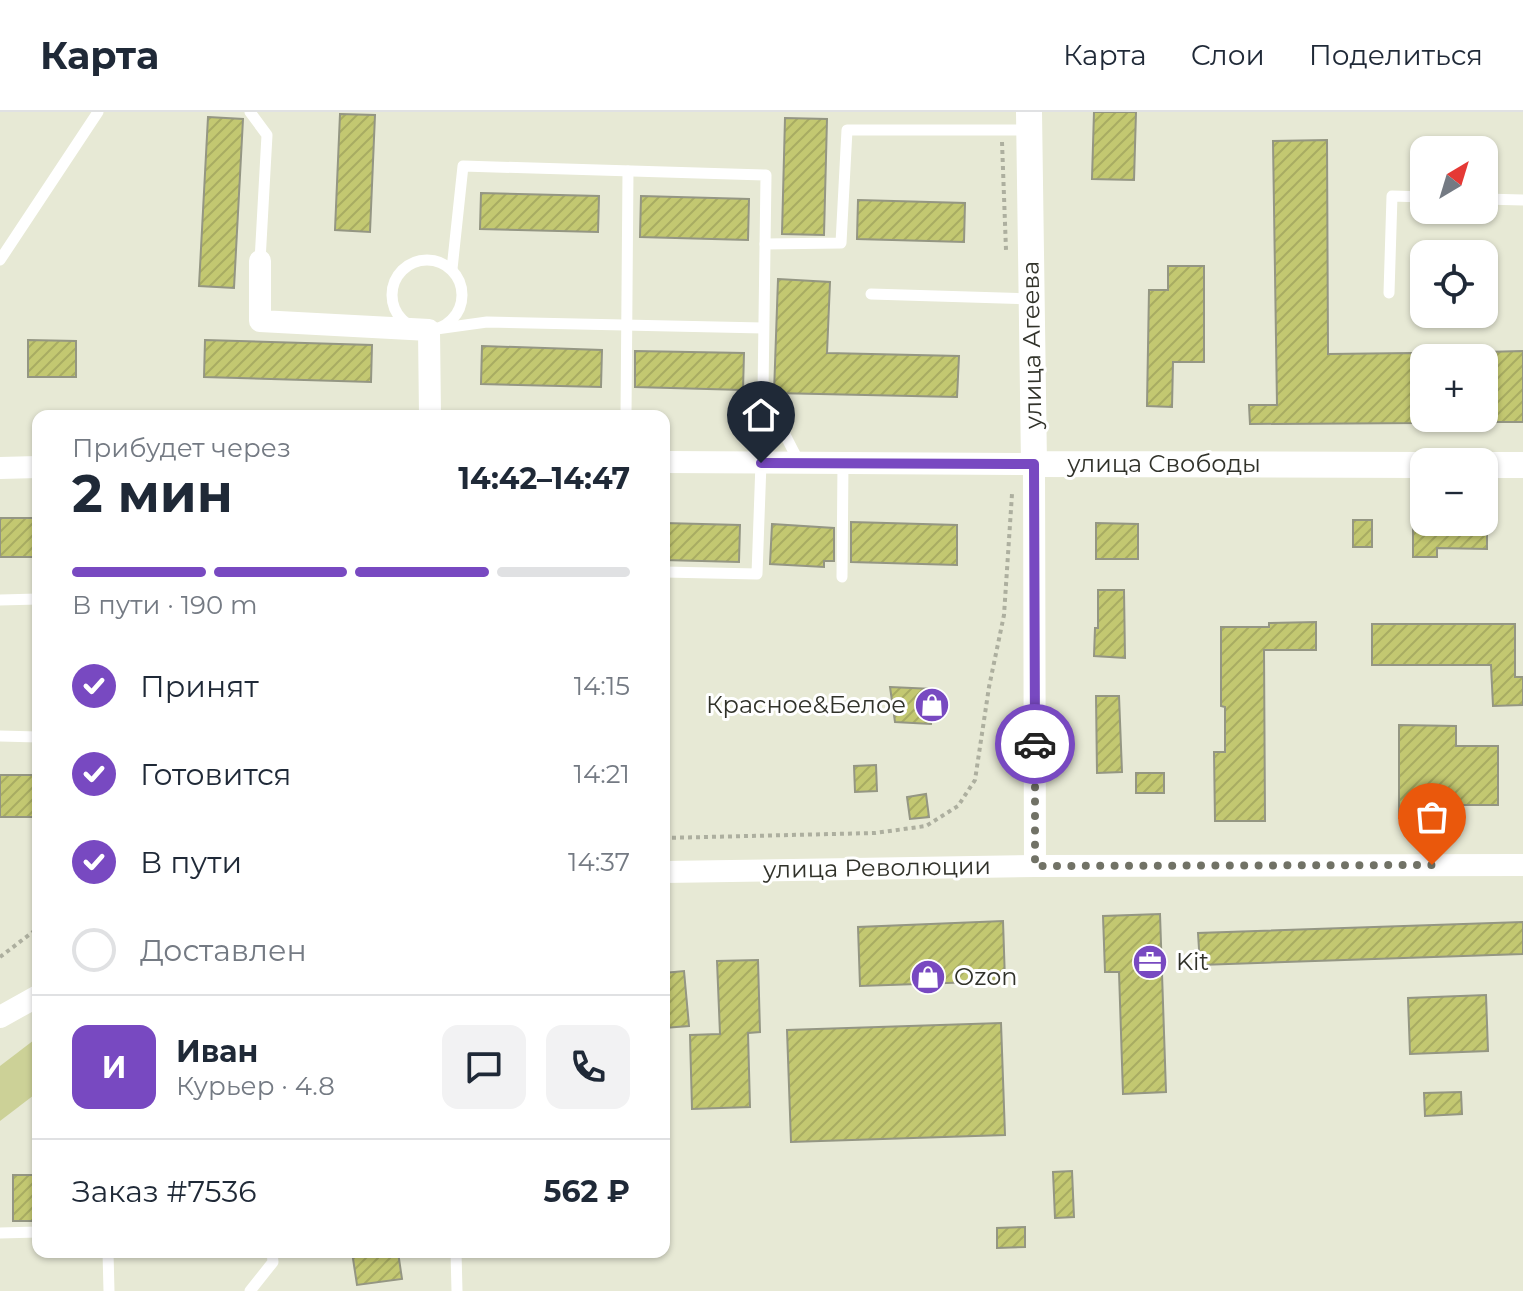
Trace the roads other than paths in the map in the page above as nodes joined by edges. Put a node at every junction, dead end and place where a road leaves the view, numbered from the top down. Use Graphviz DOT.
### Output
graph roads {
  1 [pos="98,112"];
  2 [pos="250,112"];
  3 [pos="1029,121"];
  4 [pos="628,171"];
  5 [pos="1410,197"];
  6 [pos="1498,199"];
  7 [pos="1523,200"];
  8 [pos="765,244"];
  9 [pos="0,260"];
  10 [pos="260,261"];
  11 [pos="452,269"];
  12 [pos="1389,293"];
  13 [pos="871,294"];
  14 [pos="1031,299"];
  15 [pos="627,325"];
  16 [pos="763,328"];
  17 [pos="429,330"];
  18 [pos="430,410"];
  19 [pos="626,410"];
  20 [pos="670,462"];
  21 [pos="761,463"];
  22 [pos="799,463"];
  23 [pos="843,463"];
  24 [pos="1024,464"];
  25 [pos="1410,465"];
  26 [pos="1498,465"];
  27 [pos="1523,465"];
  28 [pos="32,467"];
  29 [pos="0,468"];
  30 [pos="670,572"];
  31 [pos="842,577"];
  32 [pos="32,599"];
  33 [pos="0,600"];
  34 [pos="0,736"];
  35 [pos="32,737"];
  36 [pos="1523,865"];
  37 [pos="1035,866"];
  38 [pos="670,872"];
  39 [pos="32,999"];
  40 [pos="0,1017"];
  41 [pos="32,1232"];
  42 [pos="0,1233"];
  43 [pos="108,1258"];
  44 [pos="273,1258"];
  45 [pos="456,1258"];
  46 [pos="109,1291"];
  47 [pos="250,1291"];
  48 [pos="457,1291"];
  1 -- 9 [label="lane"];
  2 -- 10 [label="lane"];
  3 -- 8 [label="lane"];
  3 -- 14 [label="street, улица Агеева"];
  4 -- 8 [label="lane"];
  4 -- 11 [label="lane"];
  4 -- 15 [label="lane"];
  5 -- 12 [label="lane"];
  6 -- 7 [label="lane"];
  8 -- 16 [label="lane"];
  10 -- 17 [label="street"];
  11 -- 17 [label="lane"];
  11 -- 17 [label="lane"];
  13 -- 14 [label="lane"];
  14 -- 24 [label="street, улица Агеева"];
  15 -- 16 [label="lane"];
  15 -- 17 [label="lane"];
  15 -- 19 [label="lane"];
  16 -- 22 [label="lane"];
  17 -- 18 [label="street"];
  20 -- 21 [label="street, улица Свободы"];
  21 -- 22 [label="street, улица Свободы"];
  21 -- 30 [label="lane"];
  22 -- 23 [label="street, улица Свободы"];
  23 -- 24 [label="street, улица Свободы"];
  23 -- 31 [label="lane"];
  24 -- 25 [label="street, улица Свободы"];
  24 -- 37 [label="street, улица Агеева"];
  26 -- 27 [label="street"];
  28 -- 29 [label="street"];
  32 -- 33 [label="lane"];
  34 -- 35 [label="lane"];
  36 -- 37 [label="street, улица Революции"];
  37 -- 38 [label="street, улица Революции"];
  39 -- 40 [label="street"];
  41 -- 42 [label="lane"];
  43 -- 46 [label="lane"];
  44 -- 47 [label="lane"];
  45 -- 48 [label="lane"];
}
